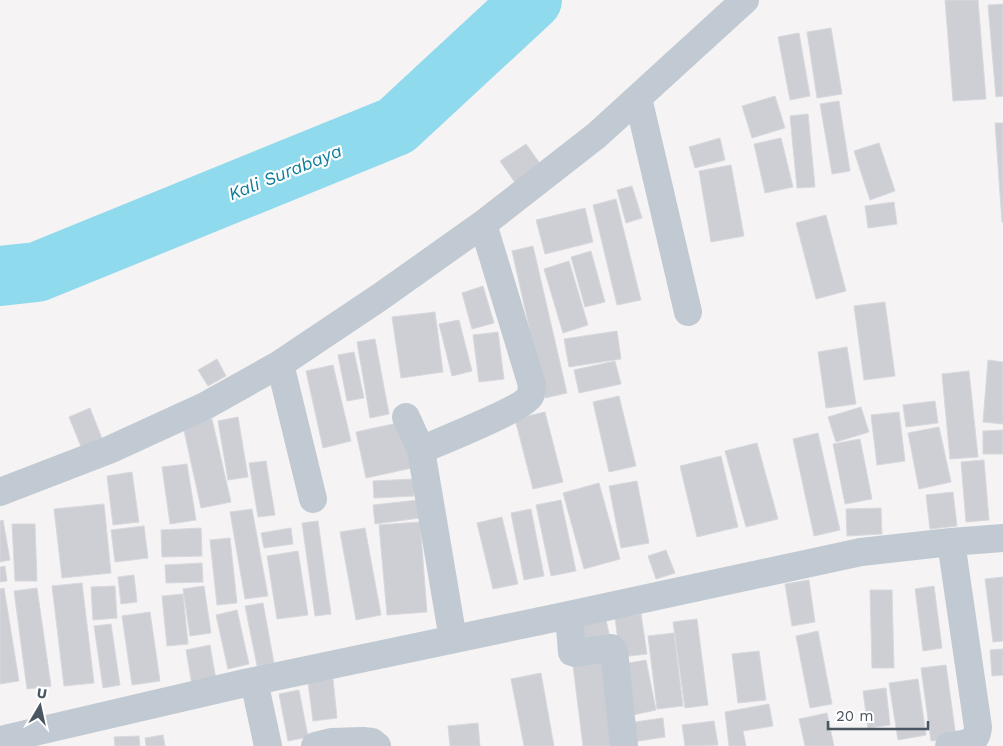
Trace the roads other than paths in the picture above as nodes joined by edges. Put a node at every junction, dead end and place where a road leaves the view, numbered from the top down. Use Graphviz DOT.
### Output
graph roads {
  1 [pos="745,0"];
  2 [pos="638,98"];
  3 [pos="483,224"];
  4 [pos="688,312"];
  5 [pos="280,364"];
  6 [pos="406,416"];
  7 [pos="421,450"];
  8 [pos="0,492"];
  9 [pos="313,499"];
  10 [pos="1003,538"];
  11 [pos="951,542"];
  12 [pos="569,615"];
  13 [pos="453,639"];
  14 [pos="254,682"];
  15 [pos="41,738"];
  16 [pos="0,740"];
  17 [pos="268,746"];
  18 [pos="315,746"];
  19 [pos="377,746"];
  20 [pos="624,746"];
  21 [pos="949,746"];
  1 -- 2 [label="street"];
  2 -- 3 [label="street"];
  2 -- 4 [label="street"];
  3 -- 5 [label="street"];
  3 -- 7 [label="street"];
  5 -- 8 [label="street"];
  5 -- 9 [label="street"];
  6 -- 7 [label="street"];
  7 -- 13 [label="street"];
  10 -- 11 [label="street"];
  11 -- 12 [label="street"];
  11 -- 21 [label="street"];
  12 -- 13 [label="street"];
  12 -- 20 [label="street"];
  13 -- 14 [label="street"];
  14 -- 15 [label="street"];
  14 -- 17 [label="street"];
  15 -- 16 [label="street"];
  18 -- 19 [label="street"];
}
